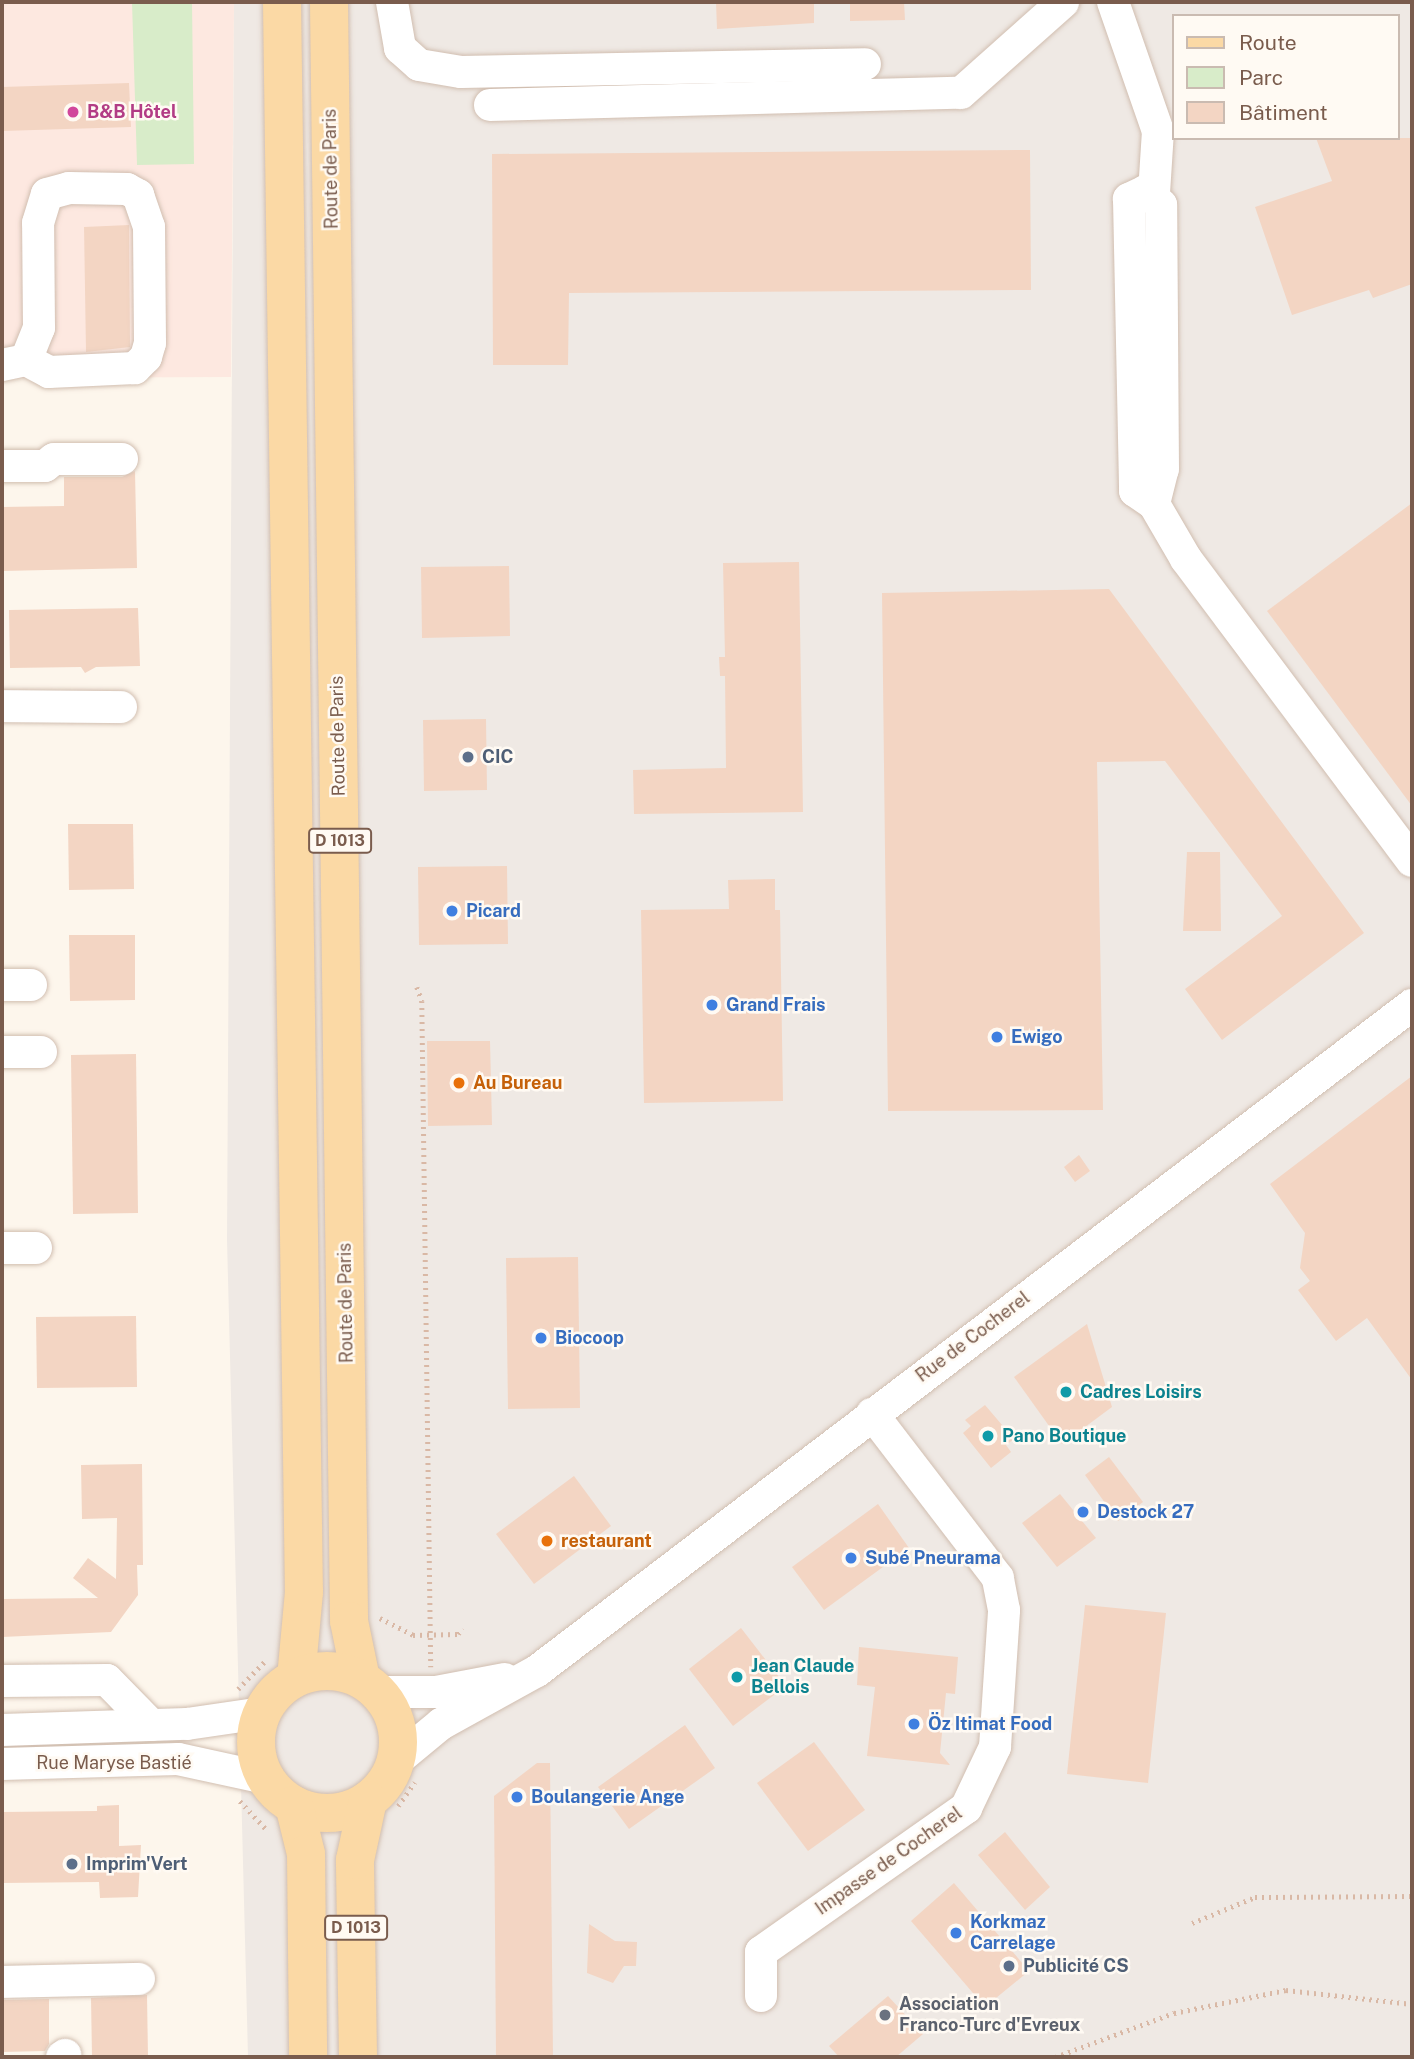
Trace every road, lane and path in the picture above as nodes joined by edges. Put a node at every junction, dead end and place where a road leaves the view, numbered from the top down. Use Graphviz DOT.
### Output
graph roads {
  1 [pos="282,2"];
  2 [pos="323,2"];
  3 [pos="329,2"];
  4 [pos="392,2"];
  5 [pos="1063,2"];
  6 [pos="1112,2"];
  7 [pos="864,64"];
  8 [pos="330,81"];
  9 [pos="490,105"];
  10 [pos="14,362"];
  11 [pos="122,459"];
  12 [pos="2,466"];
  13 [pos="2,706"];
  14 [pos="121,707"];
  15 [pos="1412,861"];
  16 [pos="417,987"];
  17 [pos="1412,1005"];
  18 [pos="2,1052"];
  19 [pos="41,1052"];
  20 [pos="2,1248"];
  21 [pos="36,1248"];
  22 [pos="872,1413"];
  23 [pos="349,1615"];
  24 [pos="462,1628"];
  25 [pos="303,1634"];
  26 [pos="431,1634"];
  27 [pos="537,1671"];
  28 [pos="296,1678"];
  29 [pos="2,1681"];
  30 [pos="369,1686"];
  31 [pos="432,1692"];
  32 [pos="248,1703"];
  33 [pos="151,1725"];
  34 [pos="2,1730"];
  35 [pos="2,1764"];
  36 [pos="216,1765"];
  37 [pos="408,1766"];
  38 [pos="266,1778"];
  39 [pos="294,1805"];
  40 [pos="381,1805"];
  41 [pos="272,1836"];
  42 [pos="1412,1896"];
  43 [pos="1192,1923"];
  44 [pos="139,1979"];
  45 [pos="2,1982"];
  46 [pos="761,1996"];
  47 [pos="1412,2004"];
  48 [pos="308,2057"];
  49 [pos="358,2057"];
  50 [pos="1055,2057"];
  1 -- 25 [label="main road, D 1013"];
  2 -- 8 [label="main road"];
  3 -- 8 [label="main road, Route de Paris / D 1013"];
  4 -- 7 [label="street"];
  5 -- 9 [label="street"];
  6 -- 15 [label="street"];
  8 -- 23 [label="main road, Route de Paris / D 1013"];
  10 -- 10 [label="street"];
  11 -- 12 [label="street"];
  13 -- 14 [label="street"];
  16 -- 26 [label="path"];
  17 -- 22 [label="street, Rue de Cocherel"];
  18 -- 19 [label="street"];
  20 -- 21 [label="street"];
  22 -- 27 [label="street, Rue de Cocherel"];
  22 -- 46 [label="street, Impasse de Cocherel"];
  23 -- 26 [label="path"];
  23 -- 30 [label="main road, Route de Paris / D 1013"];
  24 -- 26 [label="path"];
  25 -- 28 [label="main road, D 1013"];
  25 -- 32 [label="path"];
  26 -- 31 [label="path"];
  27 -- 31 [label="street, Rue de Cocherel"];
  27 -- 37 [label="street, Rue de Cocherel"];
  28 -- 30 [label="main road"];
  28 -- 32 [label="main road"];
  29 -- 33 [label="street"];
  30 -- 31 [label="street, Rue de Cocherel"];
  30 -- 37 [label="main road"];
  32 -- 33 [label="street, Rue Maryse Bastié"];
  32 -- 38 [label="main road"];
  33 -- 34 [label="street, Rue Maryse Bastié"];
  35 -- 36 [label="street, Rue Maryse Bastié"];
  36 -- 38 [label="street, Rue Maryse Bastié"];
  36 -- 41 [label="path"];
  37 -- 40 [label="path"];
  37 -- 40 [label="main road"];
  38 -- 39 [label="main road"];
  39 -- 40 [label="main road"];
  39 -- 48 [label="main road, D 1013"];
  40 -- 49 [label="main road, D 1013"];
  42 -- 43 [label="path"];
  44 -- 45 [label="street"];
  47 -- 50 [label="path"];
}
